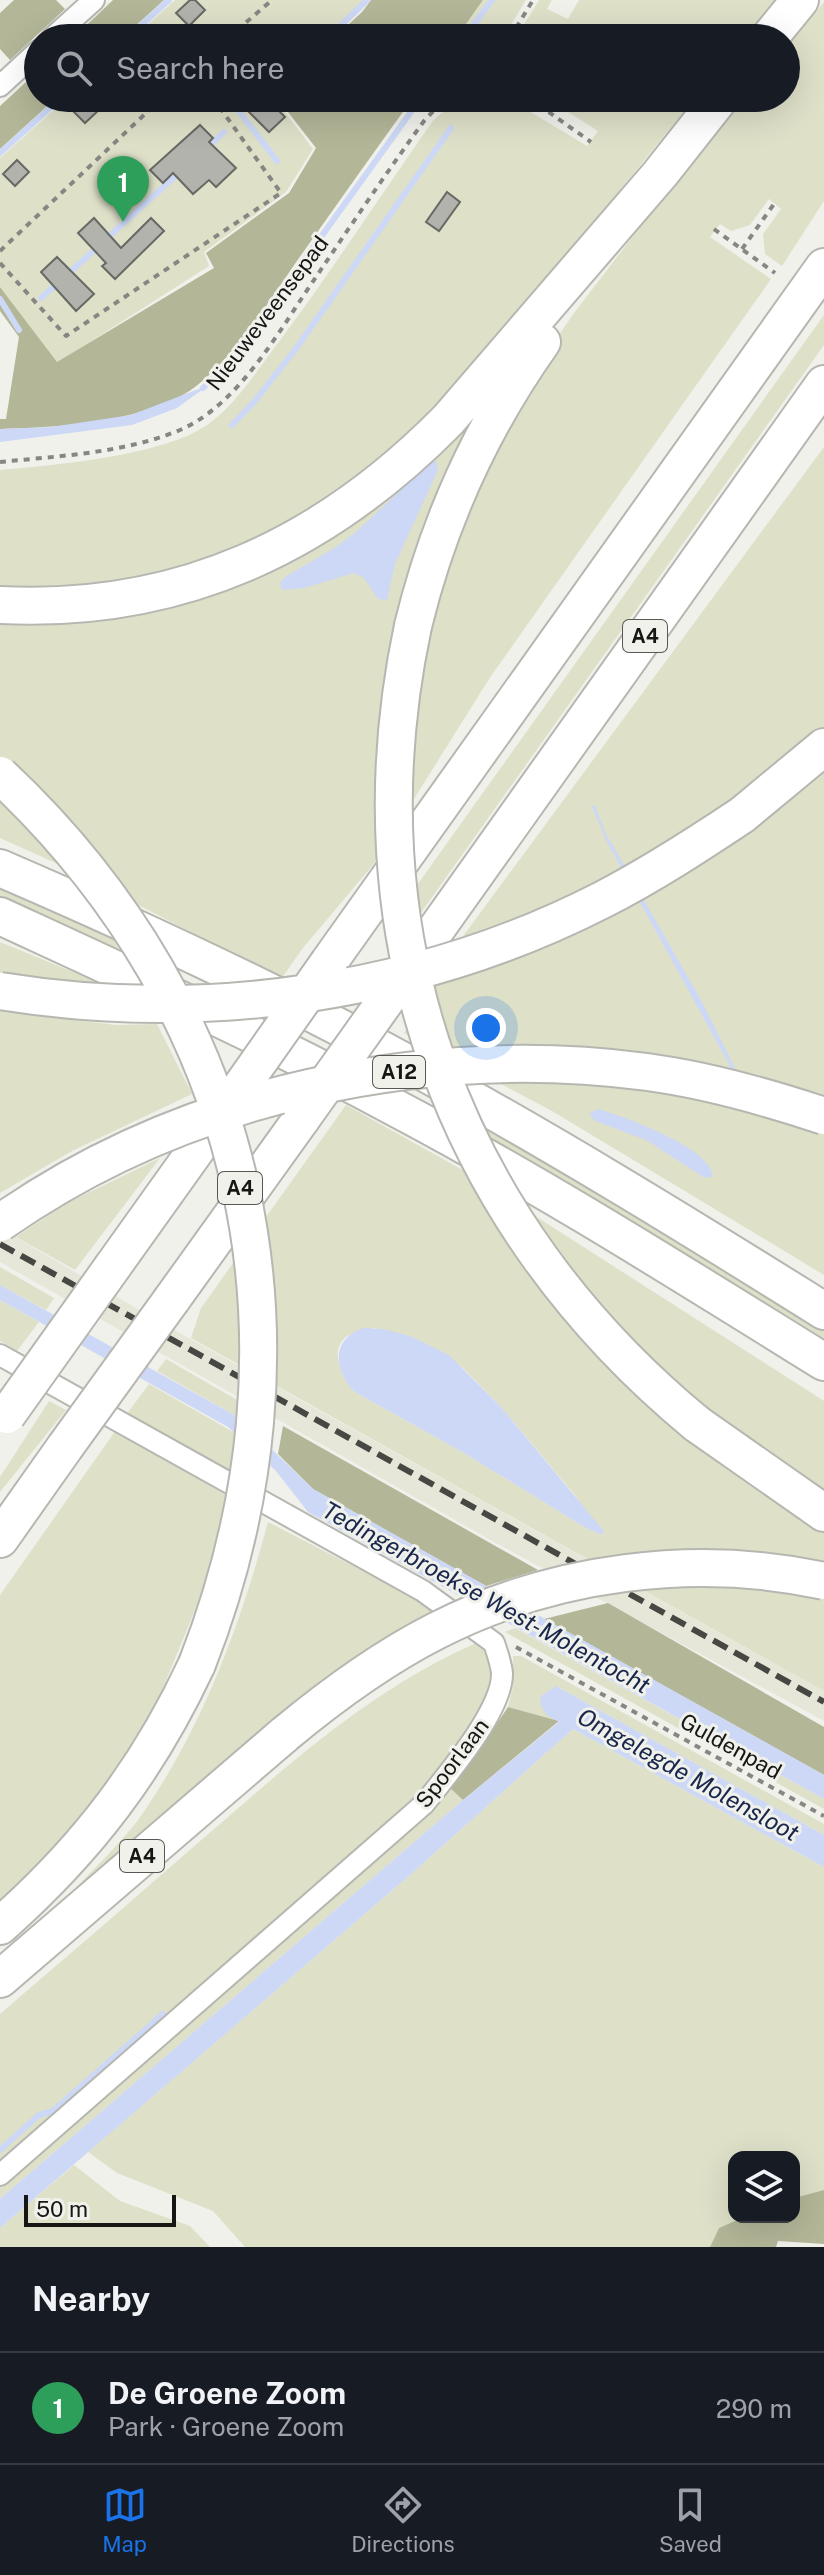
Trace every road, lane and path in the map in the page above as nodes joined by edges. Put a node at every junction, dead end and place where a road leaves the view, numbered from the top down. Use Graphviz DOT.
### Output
graph roads {
  1 [pos="94,0"];
  2 [pos="272,0"];
  3 [pos="533,0"];
  4 [pos="800,0"];
  5 [pos="67,24"];
  6 [pos="244,24"];
  7 [pos="518,24"];
  8 [pos="780,24"];
  9 [pos="24,64"];
  10 [pos="0,86"];
  11 [pos="147,112"];
  12 [pos="223,112"];
  13 [pos="432,112"];
  14 [pos="549,112"];
  15 [pos="709,112"];
  16 [pos="591,142"];
  17 [pos="660,174"];
  18 [pos="774,204"];
  19 [pos="714,229"];
  20 [pos="742,249"];
  21 [pos="0,251"];
  22 [pos="0,263"];
  23 [pos="824,267"];
  24 [pos="775,273"];
  25 [pos="824,384"];
  26 [pos="0,462"];
  27 [pos="0,605"];
  28 [pos="824,747"];
  29 [pos="0,775"];
  30 [pos="0,868"];
  31 [pos="0,916"];
  32 [pos="0,991"];
  33 [pos="824,1116"];
  34 [pos="0,1223"];
  35 [pos="824,1311"];
  36 [pos="0,1355"];
  37 [pos="824,1362"];
  38 [pos="4,1420"];
  39 [pos="824,1513"];
  40 [pos="0,1539"];
  41 [pos="824,1581"];
  42 [pos="494,1643"];
  43 [pos="824,1816"];
  44 [pos="0,1926"];
  45 [pos="0,1979"];
  46 [pos="0,2175"];
  1 -- 5 [label="street"];
  2 -- 6 [label="path"];
  3 -- 7 [label="path"];
  4 -- 8 [label="highway"];
  9 -- 10 [label="street"];
  11 -- 21 [label="path"];
  12 -- 22 [label="path"];
  13 -- 26 [label="path, Nieuweveensepad"];
  14 -- 16 [label="path"];
  15 -- 17 [label="highway"];
  17 -- 27 [label="highway"];
  17 -- 39 [label="highway, bridge"];
  18 -- 20 [label="path"];
  19 -- 20 [label="path"];
  20 -- 24 [label="path"];
  23 -- 38 [label="highway, A4, bridge"];
  25 -- 40 [label="highway, A4, bridge"];
  28 -- 32 [label="highway, bridge"];
  29 -- 44 [label="highway, A4, bridge"];
  30 -- 35 [label="highway, A12"];
  31 -- 37 [label="highway, A12"];
  33 -- 34 [label="highway, A12, bridge"];
  36 -- 42 [label="street"];
  41 -- 45 [label="highway, A4, bridge"];
  42 -- 43 [label="path, Guldenpad"];
  42 -- 46 [label="street, Spoorlaan"];
}
